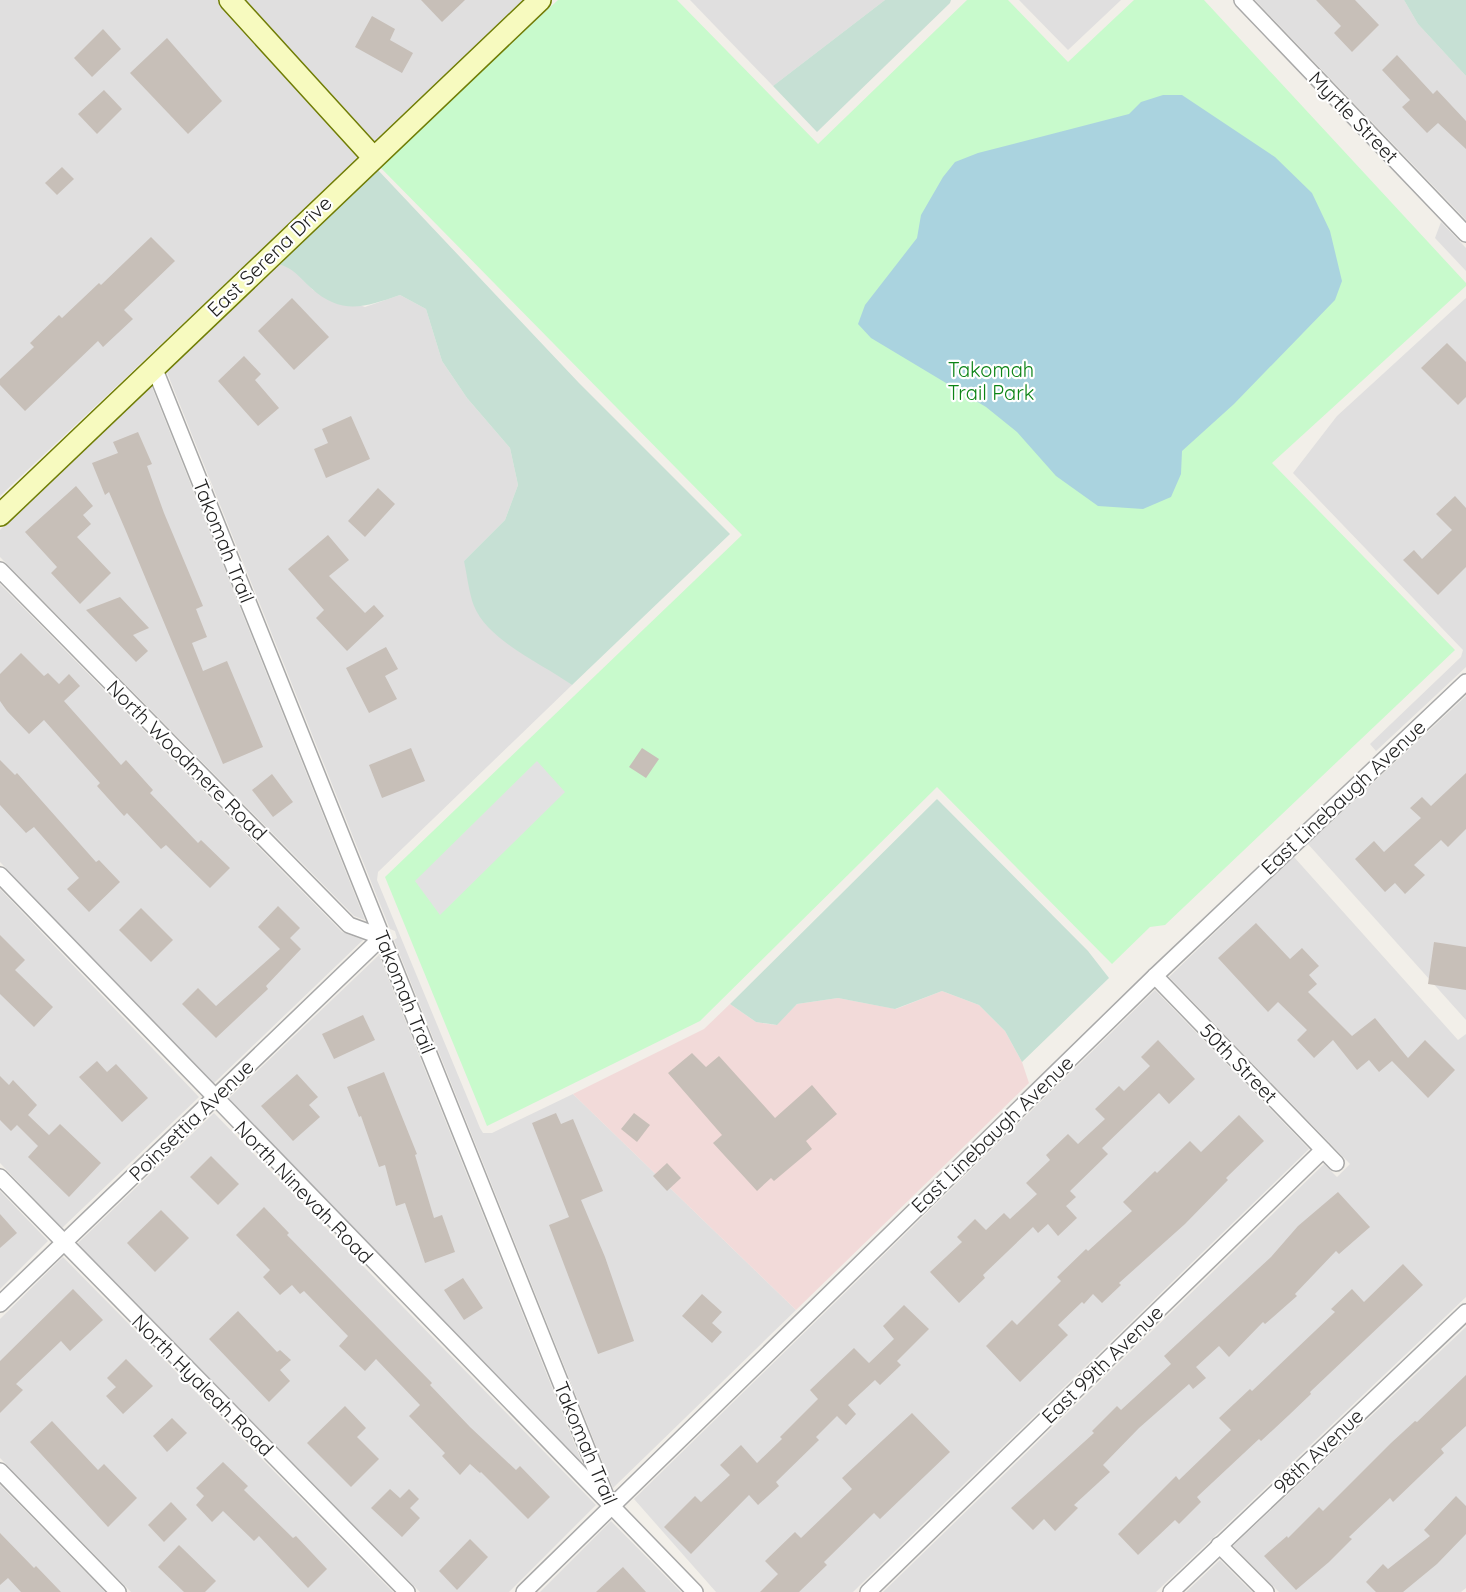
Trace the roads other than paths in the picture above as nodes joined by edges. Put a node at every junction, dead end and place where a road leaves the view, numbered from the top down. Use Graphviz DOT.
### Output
graph roads {
  1 [pos="230,0"];
  2 [pos="540,0"];
  3 [pos="1242,0"];
  4 [pos="373,157"];
  5 [pos="1466,234"];
  6 [pos="154,367"];
  7 [pos="0,515"];
  8 [pos="0,570"];
  9 [pos="1466,682"];
  10 [pos="0,875"];
  11 [pos="382,937"];
  12 [pos="1155,976"];
  13 [pos="214,1098"];
  14 [pos="1323,1150"];
  15 [pos="1336,1163"];
  16 [pos="0,1177"];
  17 [pos="63,1242"];
  18 [pos="0,1304"];
  19 [pos="1466,1312"];
  20 [pos="0,1471"];
  21 [pos="610,1506"];
  22 [pos="1219,1545"];
  23 [pos="118,1592"];
  24 [pos="407,1592"];
  25 [pos="524,1592"];
  26 [pos="695,1592"];
  27 [pos="868,1592"];
  28 [pos="1171,1592"];
  29 [pos="1266,1592"];
  1 -- 4 [label="street"];
  2 -- 4 [label="street, East Serena Drive"];
  3 -- 5 [label="street, Myrtle Street"];
  4 -- 6 [label="street, East Serena Drive"];
  6 -- 7 [label="street, East Serena Drive"];
  6 -- 11 [label="street, Takomah Trail"];
  8 -- 11 [label="street, North Woodmere Road"];
  9 -- 12 [label="street, East Linebaugh Avenue"];
  10 -- 13 [label="street, North Ninevah Road"];
  11 -- 13 [label="street, Poinsettia Avenue"];
  11 -- 21 [label="street, Takomah Trail"];
  12 -- 14 [label="street, 50th Street"];
  12 -- 21 [label="street, East Linebaugh Avenue"];
  13 -- 17 [label="street, Poinsettia Avenue"];
  13 -- 21 [label="street, North Ninevah Road"];
  14 -- 15 [label="street"];
  14 -- 27 [label="street, East 99th Avenue"];
  16 -- 17 [label="street, North Hyaleah Road"];
  17 -- 18 [label="street, Poinsettia Avenue"];
  17 -- 24 [label="street, North Hyaleah Road"];
  19 -- 22 [label="street, 98th Avenue"];
  20 -- 23 [label="street"];
  21 -- 25 [label="street, East Linebaugh Avenue"];
  21 -- 26 [label="street, Takomah Trail"];
  22 -- 28 [label="street, 98th Avenue"];
  22 -- 29 [label="street"];
}
